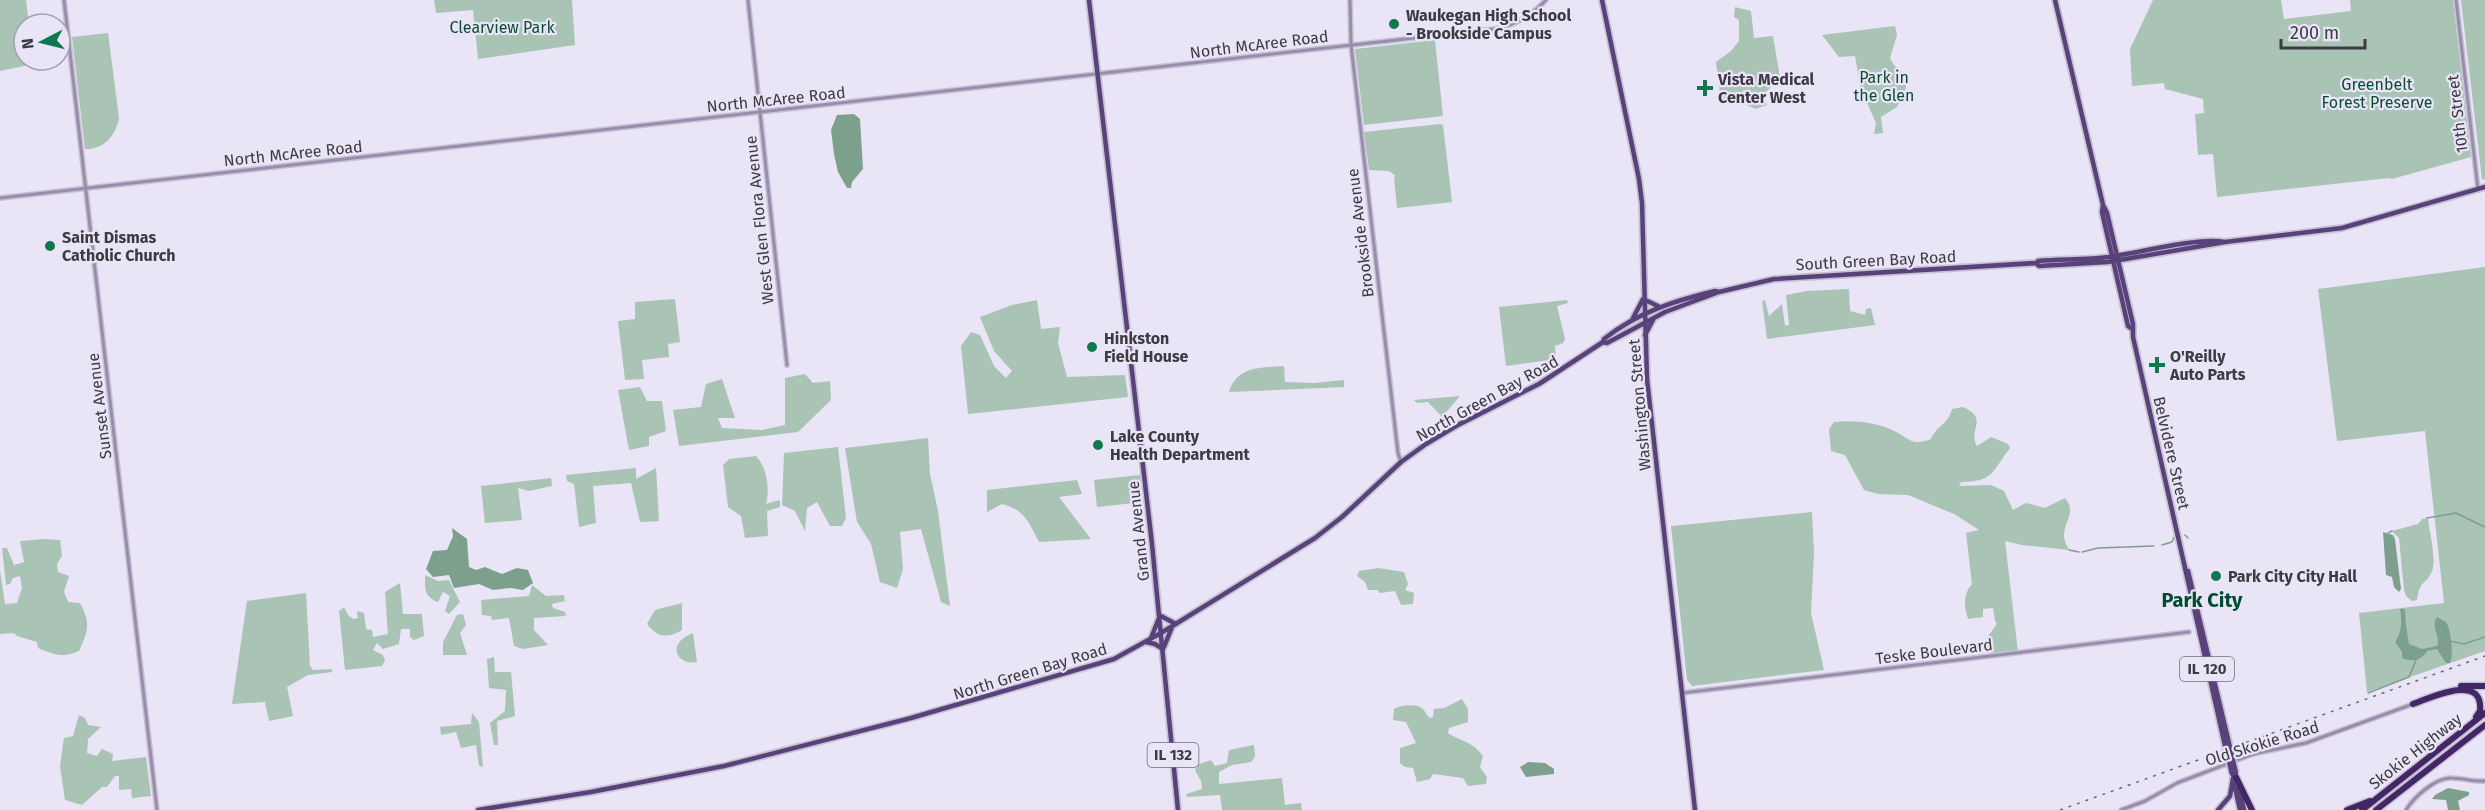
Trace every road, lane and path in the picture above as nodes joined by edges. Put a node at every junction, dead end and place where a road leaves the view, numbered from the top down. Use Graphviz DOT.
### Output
graph roads {
  1 [pos="64,0"];
  2 [pos="748,0"];
  3 [pos="1089,0"];
  4 [pos="1350,0"];
  5 [pos="1546,0"];
  6 [pos="1602,0"];
  7 [pos="2055,0"];
  8 [pos="2456,0"];
  9 [pos="1351,45"];
  10 [pos="1097,75"];
  11 [pos="761,112"];
  12 [pos="2485,187"];
  13 [pos="86,188"];
  14 [pos="2478,189"];
  15 [pos="0,198"];
  16 [pos="2116,259"];
  17 [pos="1719,292"];
  18 [pos="1643,299"];
  19 [pos="1658,306"];
  20 [pos="1643,314"];
  21 [pos="1656,316"];
  22 [pos="1632,320"];
  23 [pos="1643,322"];
  24 [pos="1632,327"];
  25 [pos="1644,337"];
  26 [pos="1603,342"];
  27 [pos="787,365"];
  28 [pos="1401,462"];
  29 [pos="1159,615"];
  30 [pos="1175,625"];
  31 [pos="2189,632"];
  32 [pos="1161,633"];
  33 [pos="1148,641"];
  34 [pos="1163,650"];
  35 [pos="2485,686"];
  36 [pos="1682,693"];
  37 [pos="2412,704"];
  38 [pos="2485,713"];
  39 [pos="2485,725"];
  40 [pos="2452,739"];
  41 [pos="2234,776"];
  42 [pos="2416,779"];
  43 [pos="2485,781"];
  44 [pos="2377,798"];
  45 [pos="157,810"];
  46 [pos="478,810"];
  47 [pos="1178,810"];
  48 [pos="1695,810"];
  49 [pos="2121,810"];
  50 [pos="2218,810"];
  51 [pos="2242,810"];
  52 [pos="2252,810"];
  53 [pos="2348,810"];
  54 [pos="2362,810"];
  55 [pos="2376,810"];
  56 [pos="2384,810"];
  57 [pos="2406,810"];
  1 -- 13 [label="street, Sunset Avenue"];
  2 -- 11 [label="street, West Glen Flora Avenue"];
  3 -- 10 [label="main road, Grand Avenue"];
  4 -- 9 [label="street, Brookside Avenue"];
  5 -- 9 [label="street, North McAree Road"];
  6 -- 18 [label="main road, Washington Street"];
  7 -- 16 [label="main road, Belvidere Street"];
  8 -- 14 [label="street, 10th Street"];
  9 -- 10 [label="street, North McAree Road"];
  9 -- 28 [label="street, Brookside Avenue"];
  10 -- 11 [label="street, North McAree Road"];
  10 -- 29 [label="main road, Grand Avenue"];
  11 -- 13 [label="street, North McAree Road"];
  11 -- 27 [label="street, West Glen Flora Avenue"];
  12 -- 14 [label="main road, South Green Bay Road"];
  13 -- 15 [label="street, North McAree Road"];
  13 -- 45 [label="street, Sunset Avenue"];
  14 -- 16 [label="main road, South Green Bay Road"];
  16 -- 17 [label="main road, South Green Bay Road"];
  16 -- 41 [label="main road, Belvidere Street / IL 120, bridge"];
  17 -- 19 [label="main road, South Green Bay Road"];
  17 -- 21 [label="main road, South Green Bay Road"];
  18 -- 19 [label="main road"];
  18 -- 20 [label="main road, Washington Street"];
  18 -- 22 [label="main road"];
  19 -- 20 [label="main road, South Green Bay Road"];
  20 -- 22 [label="main road, South Green Bay Road"];
  20 -- 23 [label="main road, Washington Street"];
  21 -- 23 [label="main road, South Green Bay Road"];
  21 -- 25 [label="main road"];
  22 -- 26 [label="main road, South Green Bay Road"];
  23 -- 24 [label="main road, North Green Bay Road"];
  23 -- 25 [label="main road, Washington Street"];
  24 -- 25 [label="main road"];
  24 -- 26 [label="main road, North Green Bay Road"];
  25 -- 36 [label="main road, Washington Street"];
  26 -- 28 [label="main road, North Green Bay Road"];
  28 -- 30 [label="main road, North Green Bay Road"];
  29 -- 30 [label="main road"];
  29 -- 32 [label="main road, Grand Avenue"];
  29 -- 33 [label="main road"];
  30 -- 32 [label="main road, North Green Bay Road"];
  30 -- 34 [label="main road"];
  31 -- 36 [label="street, Teske Boulevard"];
  32 -- 33 [label="main road, North Green Bay Road"];
  32 -- 34 [label="main road, Grand Avenue / IL 132"];
  33 -- 34 [label="main road"];
  33 -- 46 [label="main road, North Green Bay Road"];
  34 -- 47 [label="main road, Grand Avenue / IL 132"];
  35 -- 37 [label="highway"];
  36 -- 48 [label="main road, Washington Street"];
  37 -- 40 [label="highway"];
  37 -- 49 [label="street, Old Skokie Road"];
  38 -- 40 [label="highway, Skokie Highway"];
  39 -- 42 [label="highway, Skokie Highway"];
  40 -- 44 [label="highway, Skokie Highway"];
  41 -- 50 [label="main road"];
  41 -- 51 [label="main road, IL 120"];
  41 -- 52 [label="highway"];
  42 -- 55 [label="highway, Skokie Highway"];
  42 -- 56 [label="highway"];
  43 -- 57 [label="street"];
  44 -- 53 [label="highway"];
  44 -- 54 [label="highway, Skokie Highway"];
}
